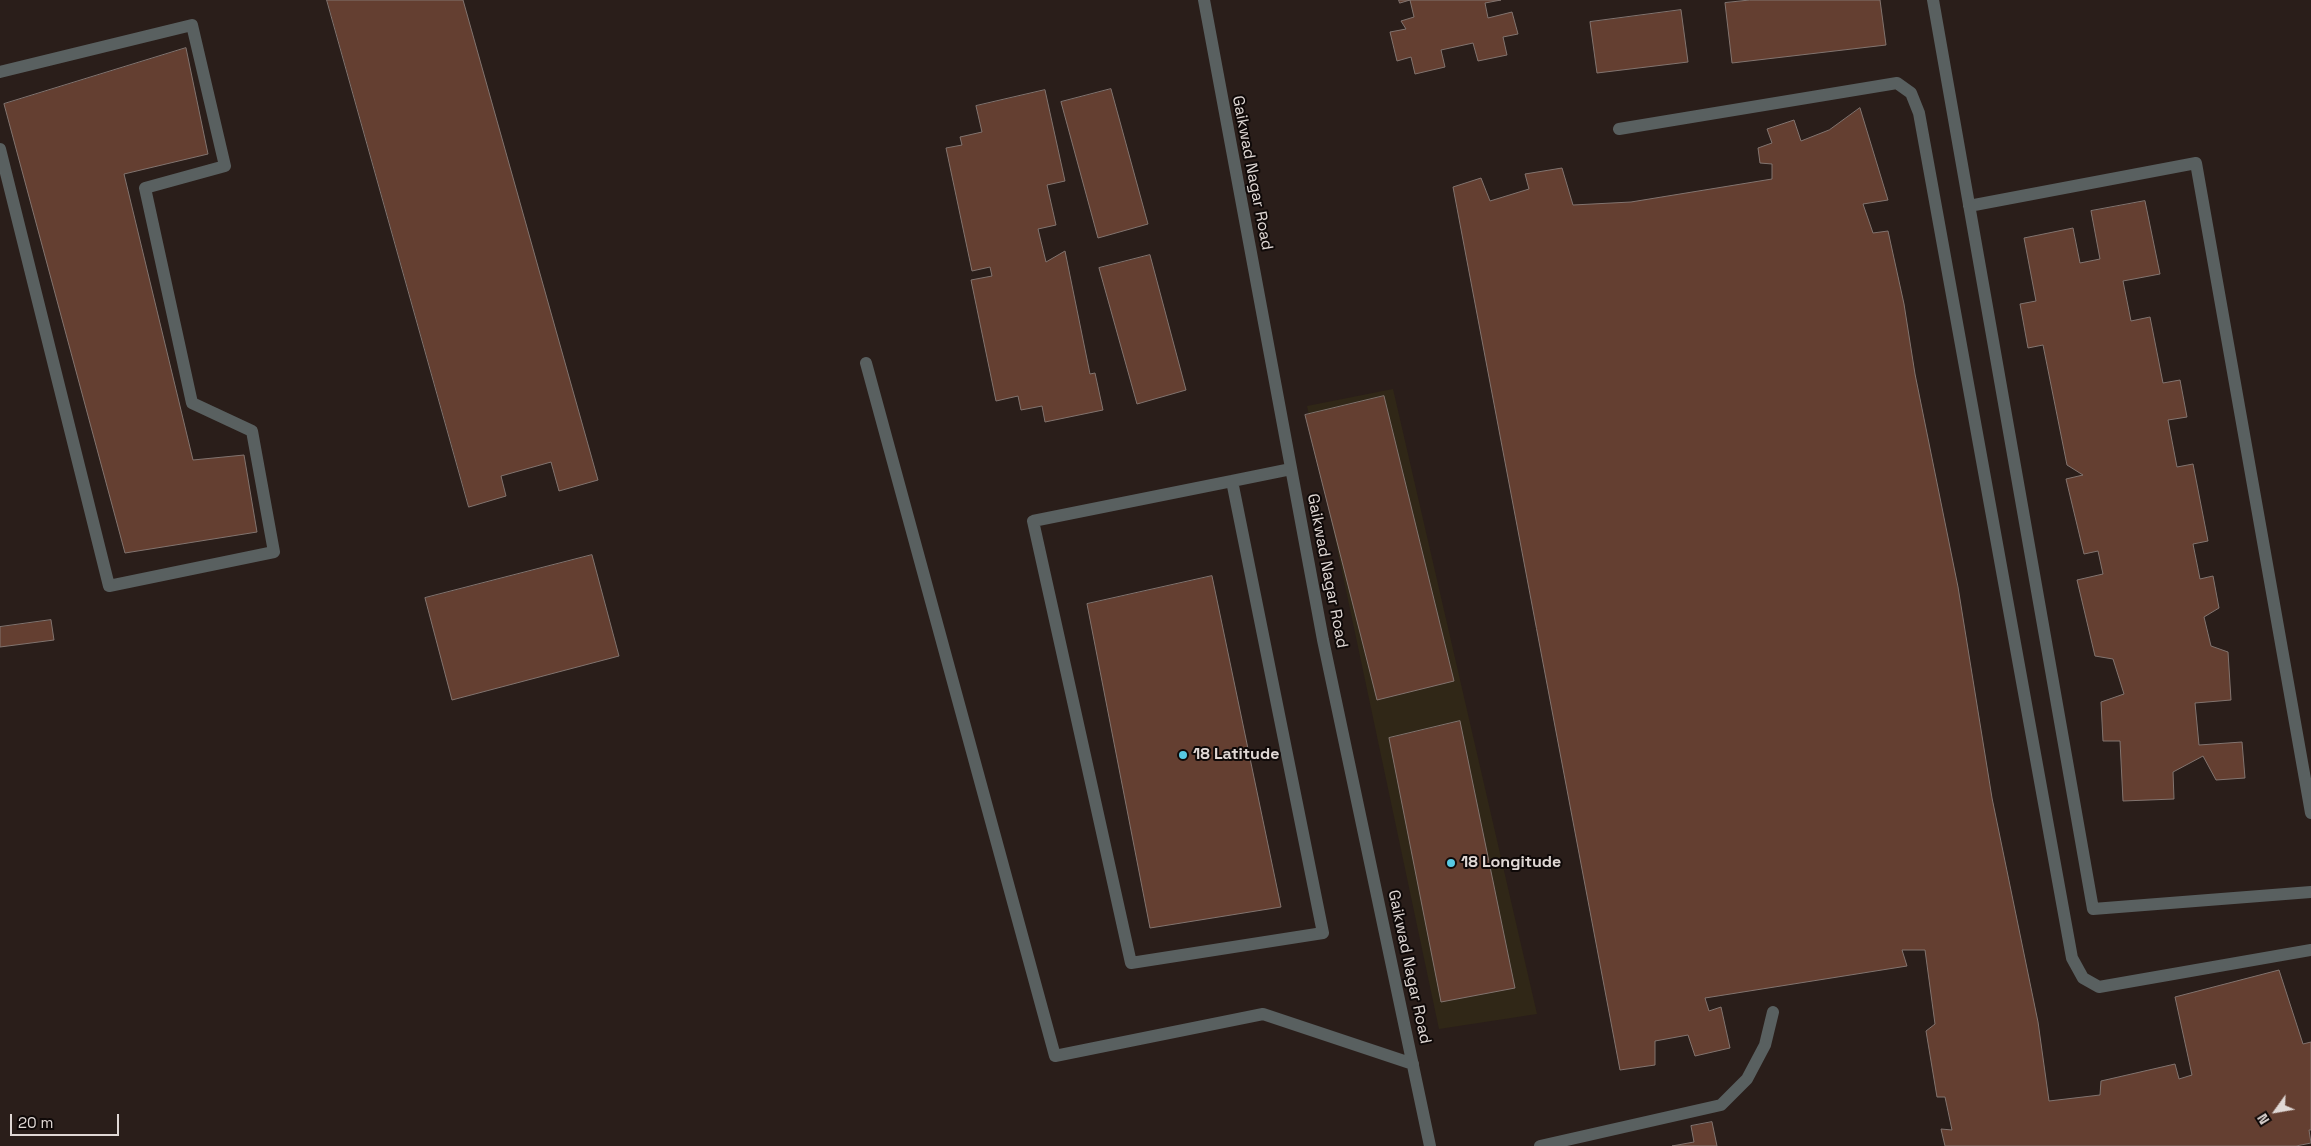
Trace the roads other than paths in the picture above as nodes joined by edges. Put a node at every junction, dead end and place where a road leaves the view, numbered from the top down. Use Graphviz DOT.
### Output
graph roads {
  1 [pos="1204,0"];
  2 [pos="1932,0"];
  3 [pos="0,72"];
  4 [pos="1619,129"];
  5 [pos="0,149"];
  6 [pos="1969,206"];
  7 [pos="866,363"];
  8 [pos="1291,469"];
  9 [pos="1232,481"];
  10 [pos="2311,813"];
  11 [pos="2311,892"];
  12 [pos="2311,950"];
  13 [pos="1773,1012"];
  14 [pos="1414,1064"];
  15 [pos="1430,1146"];
  16 [pos="1540,1146"];
  1 -- 8 [label="street, Gaikwad Nagar Road"];
  2 -- 6 [label="street"];
  3 -- 5 [label="street"];
  4 -- 12 [label="street"];
  6 -- 10 [label="street"];
  6 -- 11 [label="street"];
  7 -- 14 [label="street"];
  8 -- 9 [label="street"];
  8 -- 14 [label="street, Gaikwad Nagar Road"];
  9 -- 9 [label="street"];
  13 -- 16 [label="street"];
  14 -- 15 [label="street, Gaikwad Nagar Road"];
}
